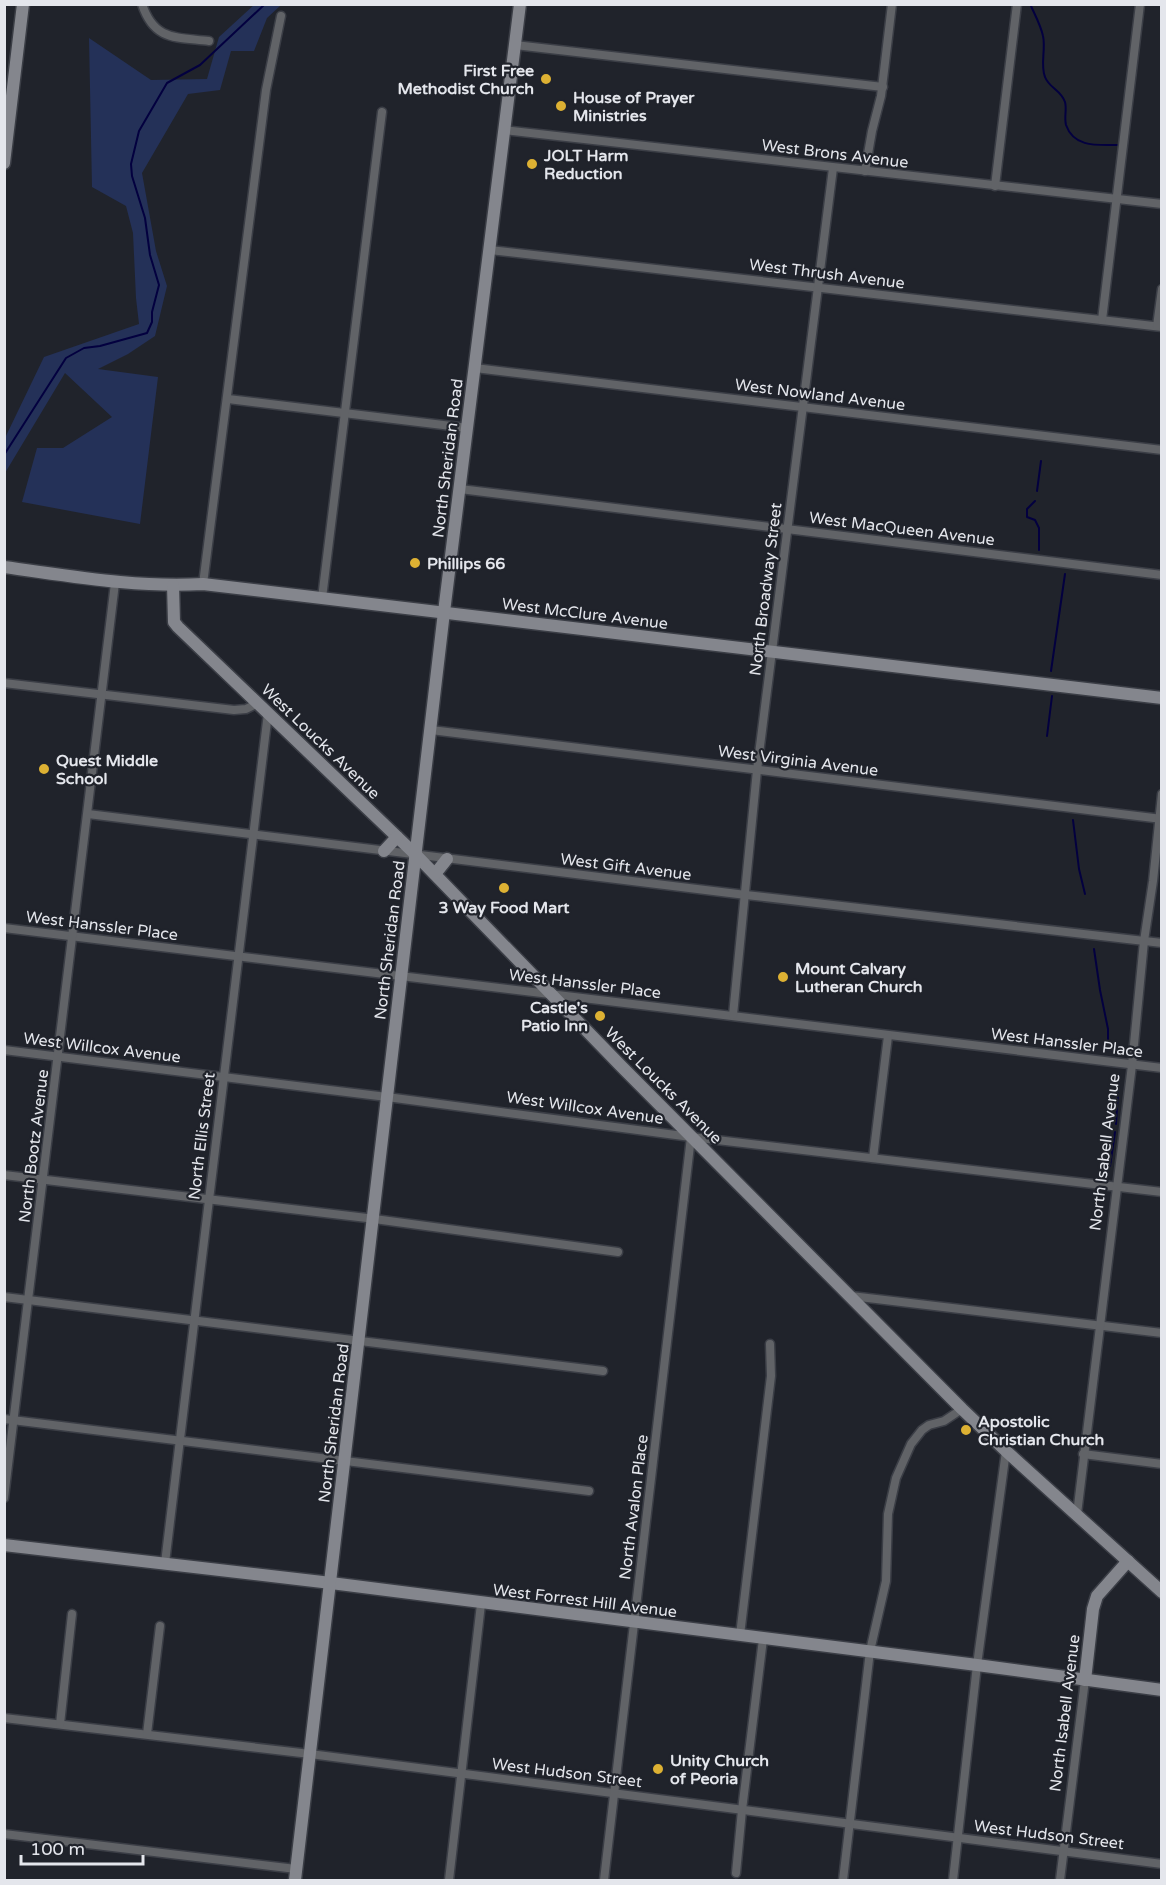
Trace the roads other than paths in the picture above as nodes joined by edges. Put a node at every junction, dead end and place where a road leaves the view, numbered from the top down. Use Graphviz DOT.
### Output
graph roads {
  1 [pos="23,4"];
  2 [pos="142,4"];
  3 [pos="520,4"];
  4 [pos="892,4"];
  5 [pos="1017,4"];
  6 [pos="1140,4"];
  7 [pos="282,16"];
  8 [pos="209,41"];
  9 [pos="515,45"];
  10 [pos="883,87"];
  11 [pos="382,112"];
  12 [pos="504,130"];
  13 [pos="4,163"];
  14 [pos="833,168"];
  15 [pos="864,171"];
  16 [pos="995,186"];
  17 [pos="1117,199"];
  18 [pos="1161,204"];
  19 [pos="490,250"];
  20 [pos="817,286"];
  21 [pos="1161,289"];
  22 [pos="1102,320"];
  23 [pos="1159,327"];
  24 [pos="475,368"];
  25 [pos="228,399"];
  26 [pos="802,407"];
  27 [pos="346,413"];
  28 [pos="468,428"];
  29 [pos="1161,450"];
  30 [pos="460,489"];
  31 [pos="787,529"];
  32 [pos="4,567"];
  33 [pos="1161,574"];
  34 [pos="115,583"];
  35 [pos="203,584"];
  36 [pos="173,585"];
  37 [pos="322,598"];
  38 [pos="444,612"];
  39 [pos="772,652"];
  40 [pos="4,683"];
  41 [pos="101,693"];
  42 [pos="1161,698"];
  43 [pos="258,703"];
  44 [pos="268,713"];
  45 [pos="431,730"];
  46 [pos="757,770"];
  47 [pos="1161,794"];
  48 [pos="88,814"];
  49 [pos="1160,819"];
  50 [pos="252,834"];
  51 [pos="397,837"];
  52 [pos="384,850"];
  53 [pos="416,855"];
  54 [pos="447,858"];
  55 [pos="435,874"];
  56 [pos="746,895"];
  57 [pos="4,928"];
  58 [pos="73,936"];
  59 [pos="1144,941"];
  60 [pos="1161,943"];
  61 [pos="238,955"];
  62 [pos="402,975"];
  63 [pos="552,994"];
  64 [pos="733,1015"];
  65 [pos="888,1036"];
  66 [pos="4,1050"];
  67 [pos="58,1057"];
  68 [pos="1132,1065"];
  69 [pos="1161,1068"];
  70 [pos="223,1077"];
  71 [pos="387,1097"];
  72 [pos="691,1137"];
  73 [pos="873,1158"];
  74 [pos="4,1175"];
  75 [pos="44,1180"];
  76 [pos="1117,1187"];
  77 [pos="1161,1192"];
  78 [pos="209,1198"];
  79 [pos="373,1219"];
  80 [pos="618,1252"];
  81 [pos="850,1296"];
  82 [pos="4,1297"];
  83 [pos="29,1300"];
  84 [pos="194,1320"];
  85 [pos="1099,1326"];
  86 [pos="1161,1333"];
  87 [pos="359,1340"];
  88 [pos="770,1344"];
  89 [pos="603,1371"];
  90 [pos="962,1409"];
  91 [pos="9,1419"];
  92 [pos="180,1440"];
  93 [pos="1005,1451"];
  94 [pos="1083,1454"];
  95 [pos="344,1460"];
  96 [pos="1161,1464"];
  97 [pos="589,1491"];
  98 [pos="4,1498"];
  99 [pos="1077,1514"];
  100 [pos="4,1545"];
  101 [pos="1128,1561"];
  102 [pos="165,1563"];
  103 [pos="331,1583"];
  104 [pos="1161,1592"];
  105 [pos="481,1604"];
  106 [pos="72,1614"];
  107 [pos="634,1622"];
  108 [pos="160,1626"];
  109 [pos="740,1635"];
  110 [pos="763,1639"];
  111 [pos="870,1652"];
  112 [pos="977,1665"];
  113 [pos="1085,1680"];
  114 [pos="1161,1690"];
  115 [pos="4,1718"];
  116 [pos="60,1724"];
  117 [pos="147,1734"];
  118 [pos="310,1754"];
  119 [pos="462,1774"];
  120 [pos="614,1793"];
  121 [pos="742,1810"];
  122 [pos="850,1824"];
  123 [pos="4,1834"];
  124 [pos="958,1838"];
  125 [pos="1063,1851"];
  126 [pos="1161,1864"];
  127 [pos="736,1873"];
  128 [pos="296,1875"];
  129 [pos="449,1881"];
  130 [pos="604,1881"];
  131 [pos="843,1881"];
  132 [pos="953,1881"];
  133 [pos="1060,1881"];
  1 -- 13 [label="main road"];
  2 -- 8 [label="street"];
  3 -- 9 [label="main road, North Sheridan Road"];
  4 -- 10 [label="street"];
  5 -- 16 [label="street"];
  6 -- 17 [label="street"];
  7 -- 25 [label="street"];
  9 -- 10 [label="street"];
  9 -- 12 [label="main road, North Sheridan Road"];
  10 -- 15 [label="street"];
  11 -- 27 [label="street"];
  12 -- 14 [label="street, West Brons Avenue"];
  12 -- 19 [label="main road, North Sheridan Road"];
  14 -- 15 [label="street, West Brons Avenue"];
  14 -- 20 [label="street, North Broadway Street"];
  15 -- 16 [label="street, West Brons Avenue"];
  16 -- 17 [label="street, West Brons Avenue"];
  17 -- 18 [label="street, West Brons Avenue"];
  17 -- 22 [label="street"];
  19 -- 20 [label="street, West Thrush Avenue"];
  19 -- 24 [label="main road, North Sheridan Road"];
  20 -- 22 [label="street, West Thrush Avenue"];
  20 -- 26 [label="street, North Broadway Street"];
  21 -- 23 [label="street"];
  22 -- 23 [label="street, West Thrush Avenue"];
  24 -- 26 [label="street, West Nowland Avenue"];
  24 -- 28 [label="main road, North Sheridan Road"];
  25 -- 27 [label="street"];
  25 -- 35 [label="street"];
  26 -- 29 [label="street, West Nowland Avenue"];
  26 -- 31 [label="street, North Broadway Street"];
  27 -- 28 [label="street"];
  27 -- 37 [label="street"];
  28 -- 30 [label="main road, North Sheridan Road"];
  30 -- 31 [label="street, West MacQueen Avenue"];
  30 -- 38 [label="main road, North Sheridan Road"];
  31 -- 33 [label="street, West MacQueen Avenue"];
  31 -- 39 [label="street, North Broadway Street"];
  32 -- 34 [label="main road, West McClure Avenue"];
  34 -- 36 [label="main road, West McClure Avenue"];
  34 -- 41 [label="street, North Bootz Avenue"];
  35 -- 36 [label="main road, West McClure Avenue"];
  35 -- 37 [label="main road, West McClure Avenue"];
  36 -- 43 [label="main road, West Loucks Avenue"];
  37 -- 38 [label="main road, West McClure Avenue"];
  38 -- 39 [label="main road, West McClure Avenue"];
  38 -- 45 [label="main road, North Sheridan Road"];
  39 -- 42 [label="main road, West McClure Avenue"];
  39 -- 46 [label="street, North Broadway Street"];
  40 -- 41 [label="street"];
  41 -- 43 [label="street"];
  41 -- 48 [label="street, North Bootz Avenue"];
  43 -- 44 [label="main road, West Loucks Avenue"];
  44 -- 50 [label="street, North Ellis Street"];
  44 -- 51 [label="main road, West Loucks Avenue"];
  45 -- 46 [label="street, West Virginia Avenue"];
  45 -- 53 [label="main road, North Sheridan Road"];
  46 -- 49 [label="street, West Virginia Avenue"];
  46 -- 56 [label="street, North Broadway Street"];
  47 -- 49 [label="street, North Isabell Avenue"];
  48 -- 50 [label="street, West Gift Avenue"];
  48 -- 58 [label="street, North Bootz Avenue"];
  49 -- 59 [label="street, North Isabell Avenue"];
  50 -- 52 [label="street, West Gift Avenue"];
  50 -- 61 [label="street, North Ellis Street"];
  51 -- 52 [label="main road"];
  51 -- 53 [label="main road, West Loucks Avenue"];
  52 -- 53 [label="street, West Gift Avenue"];
  53 -- 54 [label="street, West Gift Avenue"];
  53 -- 55 [label="main road, West Loucks Avenue"];
  53 -- 62 [label="main road, North Sheridan Road"];
  54 -- 55 [label="main road"];
  54 -- 56 [label="street, West Gift Avenue"];
  55 -- 63 [label="main road, West Loucks Avenue"];
  56 -- 59 [label="street, West Gift Avenue"];
  56 -- 64 [label="street, North Broadway Street"];
  57 -- 58 [label="street, West Hanssler Place"];
  58 -- 61 [label="street, West Hanssler Place"];
  58 -- 67 [label="street, North Bootz Avenue"];
  59 -- 60 [label="street, West Gift Avenue"];
  59 -- 68 [label="street, North Isabell Avenue"];
  61 -- 62 [label="street, West Hanssler Place"];
  61 -- 70 [label="street, North Ellis Street"];
  62 -- 63 [label="street, West Hanssler Place"];
  62 -- 71 [label="main road, North Sheridan Road"];
  63 -- 64 [label="street, West Hanssler Place"];
  63 -- 72 [label="main road, West Loucks Avenue"];
  64 -- 65 [label="street, West Hanssler Place"];
  65 -- 68 [label="street, West Hanssler Place"];
  65 -- 73 [label="street"];
  66 -- 67 [label="street, West Willcox Avenue"];
  67 -- 70 [label="street, West Willcox Avenue"];
  67 -- 75 [label="street, North Bootz Avenue"];
  68 -- 69 [label="street, West Hanssler Place"];
  68 -- 76 [label="street, North Isabell Avenue"];
  70 -- 71 [label="street, West Willcox Avenue"];
  70 -- 78 [label="street, North Ellis Street"];
  71 -- 72 [label="street, West Willcox Avenue"];
  71 -- 79 [label="main road, North Sheridan Road"];
  72 -- 73 [label="street, West Willcox Avenue"];
  72 -- 81 [label="main road, West Loucks Avenue"];
  72 -- 107 [label="street, North Avalon Place"];
  73 -- 76 [label="street, West Willcox Avenue"];
  74 -- 75 [label="street"];
  75 -- 78 [label="street"];
  75 -- 83 [label="street, North Bootz Avenue"];
  76 -- 77 [label="street, West Willcox Avenue"];
  76 -- 85 [label="street, North Isabell Avenue"];
  78 -- 79 [label="street"];
  78 -- 84 [label="street, North Ellis Street"];
  79 -- 80 [label="street"];
  79 -- 87 [label="main road, North Sheridan Road"];
  81 -- 85 [label="street"];
  81 -- 90 [label="main road, West Loucks Avenue"];
  82 -- 83 [label="street"];
  83 -- 84 [label="street"];
  83 -- 91 [label="street, North Bootz Avenue"];
  84 -- 87 [label="street"];
  84 -- 92 [label="street, North Ellis Street"];
  85 -- 86 [label="street"];
  85 -- 94 [label="street, North Isabell Avenue"];
  87 -- 89 [label="street"];
  87 -- 95 [label="main road, North Sheridan Road"];
  88 -- 109 [label="street"];
  90 -- 93 [label="main road, West Loucks Avenue"];
  90 -- 111 [label="street"];
  91 -- 92 [label="street"];
  91 -- 98 [label="street, North Bootz Avenue"];
  92 -- 95 [label="street"];
  92 -- 102 [label="street, North Ellis Street"];
  93 -- 99 [label="main road, West Loucks Avenue"];
  93 -- 112 [label="street"];
  94 -- 96 [label="street"];
  94 -- 99 [label="street, North Isabell Avenue"];
  95 -- 97 [label="street"];
  95 -- 103 [label="main road, North Sheridan Road"];
  99 -- 101 [label="main road, West Loucks Avenue"];
  100 -- 102 [label="main road, West Forrest Hill Avenue"];
  101 -- 104 [label="main road, West Loucks Avenue"];
  101 -- 113 [label="main road, North Isabell Avenue"];
  102 -- 103 [label="main road, West Forrest Hill Avenue"];
  103 -- 105 [label="main road, West Forrest Hill Avenue"];
  103 -- 118 [label="main road, North Sheridan Road"];
  105 -- 107 [label="main road, West Forrest Hill Avenue"];
  105 -- 119 [label="street"];
  106 -- 116 [label="street"];
  107 -- 109 [label="main road, West Forrest Hill Avenue"];
  107 -- 120 [label="street, North Avalon Place"];
  108 -- 117 [label="street"];
  109 -- 110 [label="main road, West Forrest Hill Avenue"];
  110 -- 111 [label="main road, West Forrest Hill Avenue"];
  110 -- 121 [label="street"];
  111 -- 112 [label="main road, West Forrest Hill Avenue"];
  111 -- 122 [label="street"];
  112 -- 113 [label="main road, West Forrest Hill Avenue"];
  112 -- 124 [label="street"];
  113 -- 114 [label="main road, West Forrest Hill Avenue"];
  113 -- 125 [label="street, North Isabell Avenue"];
  115 -- 116 [label="street, West Hudson Street"];
  116 -- 117 [label="street, West Hudson Street"];
  117 -- 118 [label="street, West Hudson Street"];
  118 -- 119 [label="street, West Hudson Street"];
  118 -- 128 [label="main road, North Sheridan Road"];
  119 -- 120 [label="street, West Hudson Street"];
  119 -- 129 [label="street"];
  120 -- 121 [label="street, West Hudson Street"];
  120 -- 130 [label="street, North Avalon Place"];
  121 -- 122 [label="street, West Hudson Street"];
  121 -- 127 [label="street"];
  122 -- 124 [label="street, West Hudson Street"];
  122 -- 131 [label="street"];
  123 -- 128 [label="street"];
  124 -- 125 [label="street, West Hudson Street"];
  124 -- 132 [label="street"];
  125 -- 126 [label="street, West Hudson Street"];
  125 -- 133 [label="street, North Isabell Avenue"];
}
